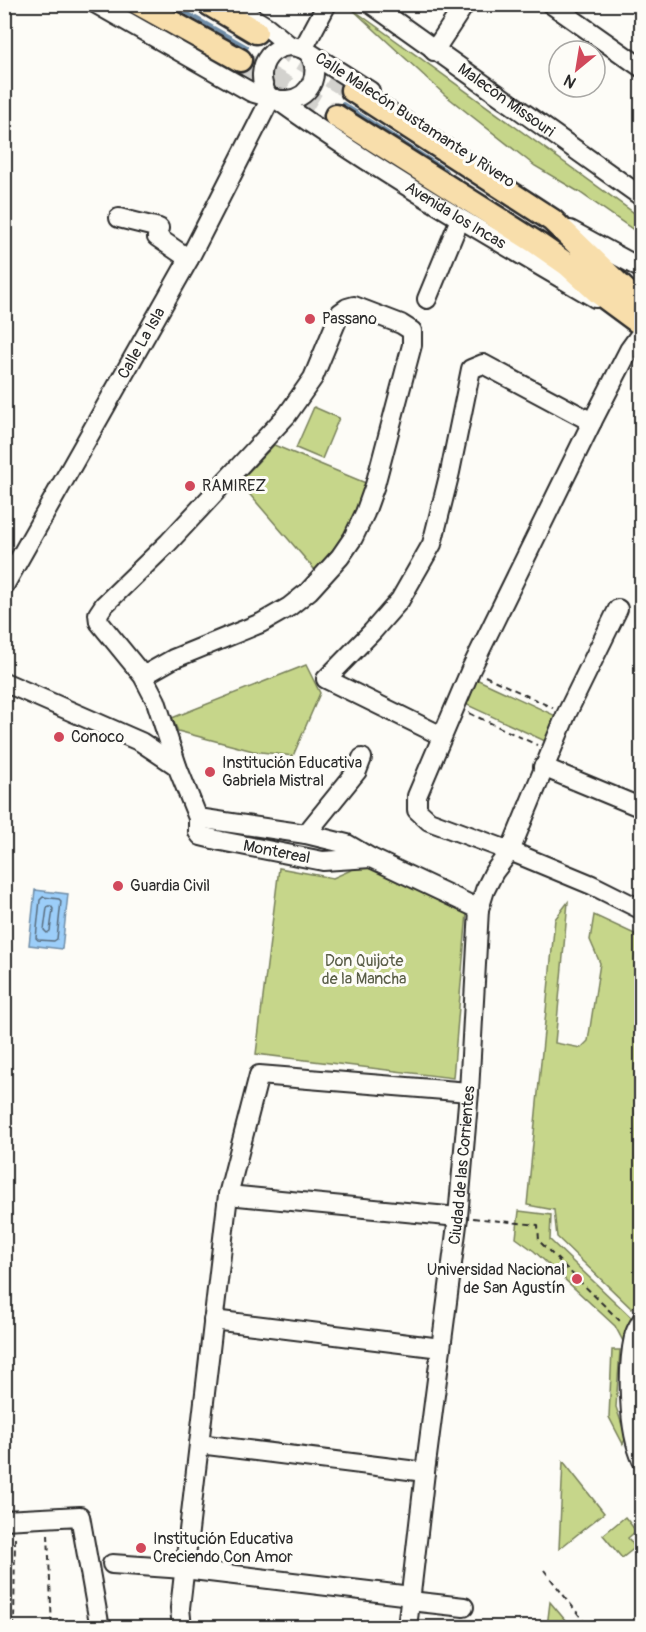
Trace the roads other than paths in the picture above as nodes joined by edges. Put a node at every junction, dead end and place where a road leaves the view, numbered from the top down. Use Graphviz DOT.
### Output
graph roads {
  1 [pos="96,4"];
  2 [pos="139,4"];
  3 [pos="210,4"];
  4 [pos="216,4"];
  5 [pos="231,4"];
  6 [pos="327,4"];
  7 [pos="370,4"];
  8 [pos="465,4"];
  9 [pos="551,4"];
  10 [pos="300,48"];
  11 [pos="434,51"];
  12 [pos="240,60"];
  13 [pos="642,68"];
  14 [pos="352,90"];
  15 [pos="272,98"];
  16 [pos="336,116"];
  17 [pos="642,197"];
  18 [pos="119,218"];
  19 [pos="460,219"];
  20 [pos="552,220"];
  21 [pos="189,259"];
  22 [pos="642,269"];
  23 [pos="427,299"];
  24 [pos="642,301"];
  25 [pos="642,326"];
  26 [pos="642,332"];
  27 [pos="592,422"];
  28 [pos="4,586"];
  29 [pos="618,609"];
  30 [pos="144,676"];
  31 [pos="4,682"];
  32 [pos="161,716"];
  33 [pos="442,736"];
  34 [pos="141,742"];
  35 [pos="362,758"];
  36 [pos="547,759"];
  37 [pos="177,766"];
  38 [pos="642,808"];
  39 [pos="198,818"];
  40 [pos="306,834"];
  41 [pos="510,851"];
  42 [pos="371,858"];
  43 [pos="479,909"];
  44 [pos="642,910"];
  45 [pos="469,1092"];
  46 [pos="228,1195"];
  47 [pos="458,1217"];
  48 [pos="213,1320"];
  49 [pos="638,1327"];
  50 [pos="441,1348"];
  51 [pos="199,1444"];
  52 [pos="642,1460"];
  53 [pos="425,1472"];
  54 [pos="10,1520"];
  55 [pos="112,1564"];
  56 [pos="184,1569"];
  57 [pos="411,1599"];
  58 [pos="464,1607"];
  59 [pos="100,1628"];
  60 [pos="182,1628"];
  61 [pos="407,1628"];
  1 -- 15 [label="street, Avenida los Incas"];
  2 -- 12 [label="main road"];
  3 -- 4 [label="main road"];
  5 -- 10 [label="street, Calle Malecón Bustamante y Rivero"];
  6 -- 10 [label="street"];
  7 -- 11 [label="street, Malecón Missouri"];
  8 -- 11 [label="street"];
  9 -- 13 [label="street"];
  10 -- 15 [label="street"];
  10 -- 15 [label="street"];
  10 -- 20 [label="street, Calle Malecón Bustamante y Rivero"];
  11 -- 17 [label="street, Malecón Missouri"];
  14 -- 20 [label="main road"];
  15 -- 19 [label="street, Avenida los Incas"];
  15 -- 21 [label="street, Calle La Isla"];
  16 -- 25 [label="main road, Avenida los Incas"];
  18 -- 21 [label="street"];
  19 -- 23 [label="street"];
  19 -- 25 [label="street, Avenida los Incas"];
  20 -- 22 [label="street, Calle Malecón Bustamante y Rivero"];
  20 -- 24 [label="main road"];
  21 -- 28 [label="street, Calle La Isla"];
  26 -- 27 [label="street"];
  27 -- 33 [label="street"];
  27 -- 33 [label="street"];
  29 -- 36 [label="street, Ciudad de las Corrientes"];
  30 -- 30 [label="street, Montereal"];
  30 -- 32 [label="street, Montereal"];
  31 -- 34 [label="street"];
  32 -- 34 [label="street"];
  32 -- 37 [label="street, Montereal"];
  33 -- 41 [label="street"];
  34 -- 37 [label="street"];
  35 -- 40 [label="street"];
  36 -- 38 [label="street"];
  36 -- 41 [label="street, Ciudad de las Corrientes"];
  37 -- 39 [label="street, Montereal"];
  39 -- 40 [label="street, Montereal"];
  39 -- 42 [label="street, Montereal"];
  40 -- 42 [label="street, Montereal"];
  41 -- 43 [label="street, Ciudad de las Corrientes"];
  41 -- 44 [label="street"];
  42 -- 43 [label="street, Montereal"];
  43 -- 45 [label="street, Ciudad de las Corrientes"];
  45 -- 46 [label="street"];
  45 -- 47 [label="street, Ciudad de las Corrientes"];
  46 -- 47 [label="street"];
  46 -- 48 [label="street"];
  47 -- 50 [label="street, Ciudad de las Corrientes"];
  48 -- 50 [label="street"];
  48 -- 51 [label="street"];
  49 -- 52 [label="street"];
  50 -- 53 [label="street, Ciudad de las Corrientes"];
  51 -- 53 [label="street"];
  51 -- 56 [label="street"];
  53 -- 57 [label="street, Ciudad de las Corrientes"];
  54 -- 59 [label="street"];
  55 -- 56 [label="street"];
  56 -- 57 [label="street"];
  56 -- 60 [label="street"];
  57 -- 58 [label="street"];
  57 -- 61 [label="street, Ciudad de las Corrientes"];
}
